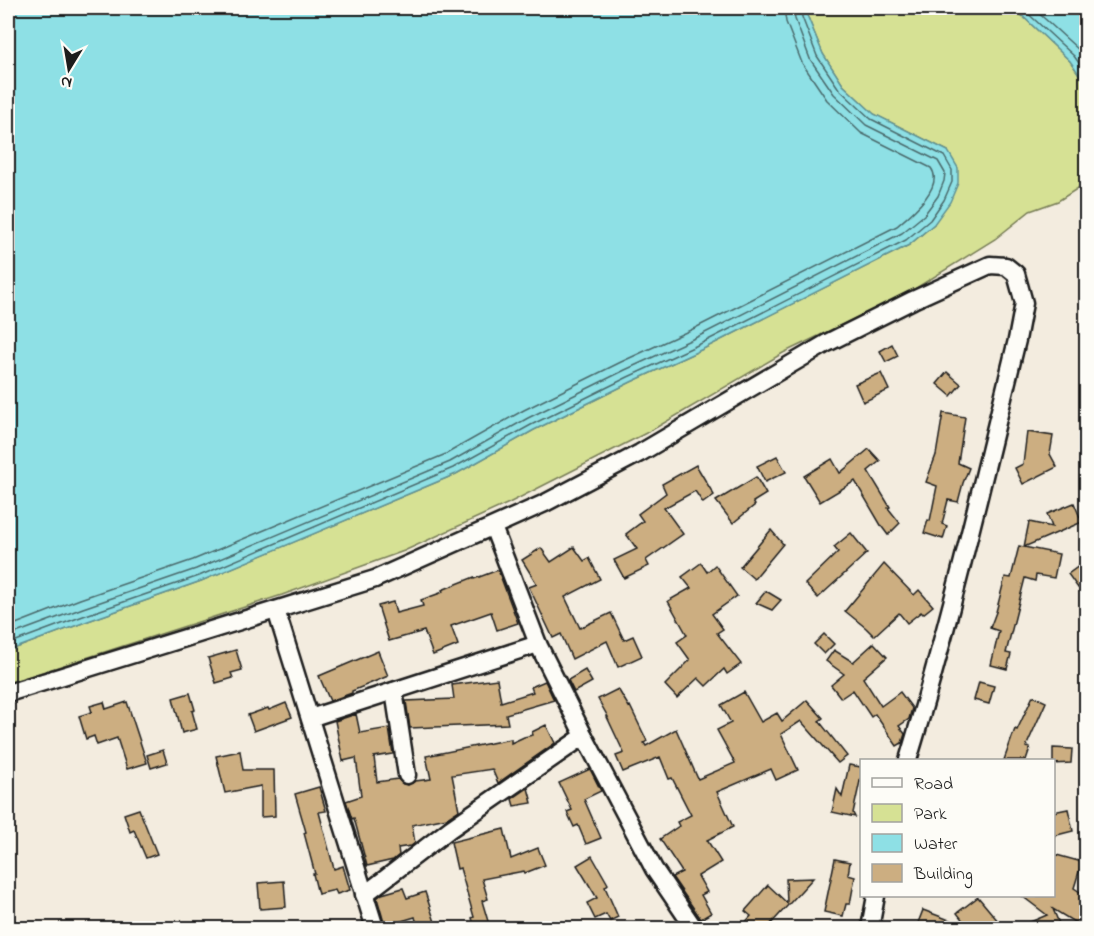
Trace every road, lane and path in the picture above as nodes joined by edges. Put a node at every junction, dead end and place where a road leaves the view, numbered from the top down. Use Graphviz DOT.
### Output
graph roads {
  1 [pos="493,526"];
  2 [pos="276,610"];
  3 [pos="538,644"];
  4 [pos="394,691"];
  5 [pos="8,693"];
  6 [pos="309,718"];
  7 [pos="584,736"];
  8 [pos="908,759"];
  9 [pos="407,775"];
  10 [pos="364,895"];
  11 [pos="876,897"];
  12 [pos="375,928"];
  13 [pos="694,928"];
  14 [pos="870,928"];
  1 -- 2 [label="street"];
  1 -- 3 [label="street"];
  1 -- 8 [label="street"];
  2 -- 5 [label="street"];
  2 -- 6 [label="street"];
  3 -- 4 [label="street"];
  3 -- 7 [label="street"];
  4 -- 6 [label="street"];
  4 -- 9 [label="street"];
  6 -- 10 [label="street"];
  7 -- 10 [label="street"];
  7 -- 13 [label="street"];
  10 -- 12 [label="street"];
  11 -- 14 [label="street"];
}
